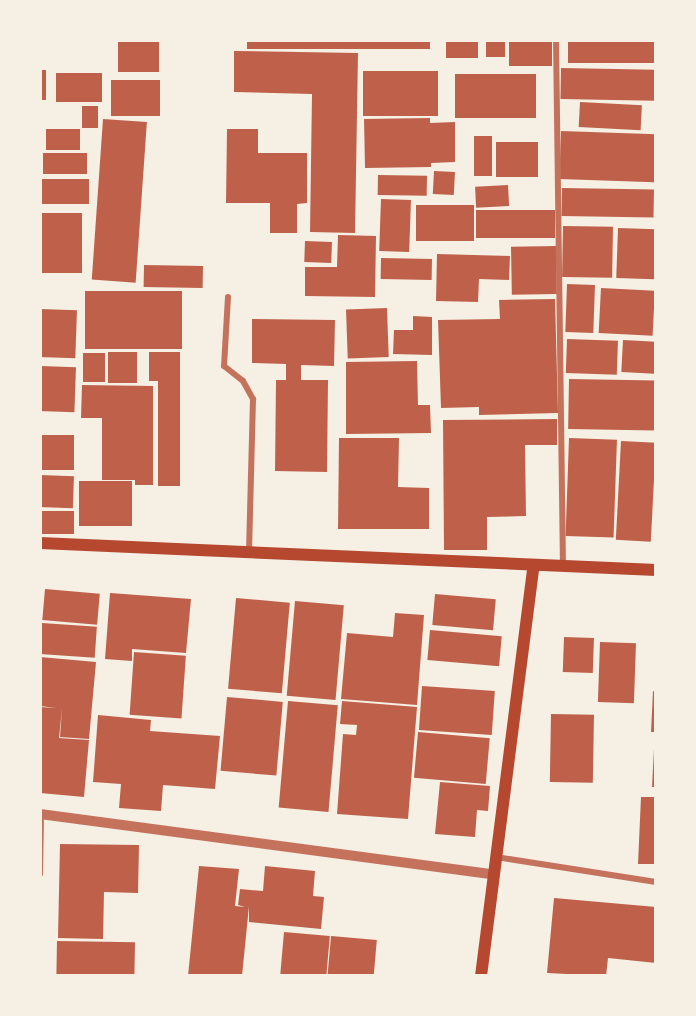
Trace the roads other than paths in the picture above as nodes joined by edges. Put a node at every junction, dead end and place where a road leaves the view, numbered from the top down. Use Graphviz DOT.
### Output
graph roads {
  1 [pos="556,40"];
  2 [pos="228,297"];
  3 [pos="40,543"];
  4 [pos="249,552"];
  5 [pos="534,566"];
  6 [pos="563,566"];
  7 [pos="656,570"];
  8 [pos="41,814"];
  9 [pos="494,856"];
  10 [pos="40,874"];
  11 [pos="492,874"];
  12 [pos="656,882"];
  13 [pos="481,975"];
  1 -- 6 [label="street"];
  2 -- 4 [label="street"];
  3 -- 4 [label="main road"];
  4 -- 5 [label="main road"];
  5 -- 6 [label="main road"];
  5 -- 9 [label="main road"];
  6 -- 7 [label="main road"];
  8 -- 10 [label="street"];
  8 -- 11 [label="street"];
  9 -- 11 [label="main road"];
  9 -- 12 [label="street"];
  11 -- 13 [label="main road"];
}
